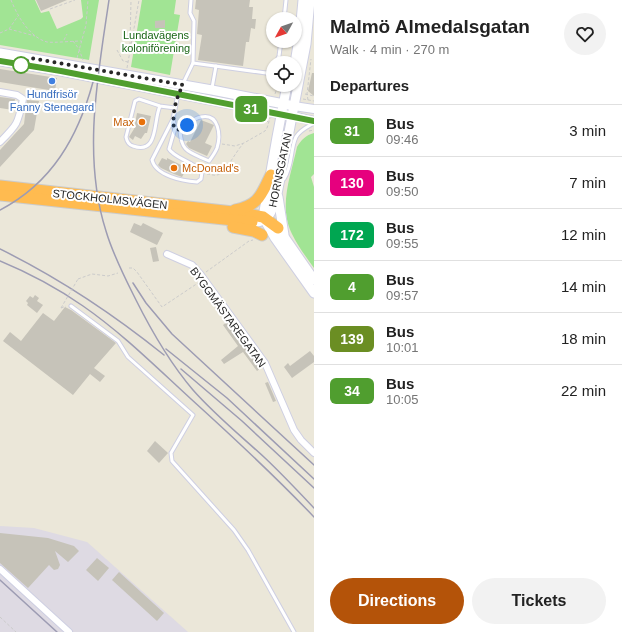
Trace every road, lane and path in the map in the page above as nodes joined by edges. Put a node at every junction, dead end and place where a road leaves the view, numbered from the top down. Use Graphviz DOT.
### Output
graph roads {
  1 [pos="11,0"];
  2 [pos="75,0"];
  3 [pos="88,0"];
  4 [pos="131,0"];
  5 [pos="139,0"];
  6 [pos="192,0"];
  7 [pos="286,0"];
  8 [pos="303,0"];
  9 [pos="310,0"];
  10 [pos="50,9"];
  11 [pos="285,12"];
  12 [pos="19,16"];
  13 [pos="9,29"];
  14 [pos="0,33"];
  15 [pos="67,34"];
  16 [pos="36,36"];
  17 [pos="64,41"];
  18 [pos="73,41"];
  19 [pos="81,41"];
  20 [pos="79,49"];
  21 [pos="130,49"];
  22 [pos="117,50"];
  23 [pos="0,53"];
  24 [pos="295,56"];
  25 [pos="311,56"];
  26 [pos="0,61"];
  27 [pos="76,61"];
  28 [pos="85,61"];
  29 [pos="128,62"];
  30 [pos="193,63"];
  31 [pos="216,66"];
  32 [pos="126,70"];
  33 [pos="266,73"];
  34 [pos="183,85"];
  35 [pos="212,90"];
  36 [pos="0,92"];
  37 [pos="286,92"];
  38 [pos="178,94"];
  39 [pos="302,99"];
  40 [pos="308,100"];
  41 [pos="314,102"];
  42 [pos="283,104"];
  43 [pos="160,106"];
  44 [pos="294,106"];
  45 [pos="176,108"];
  46 [pos="314,109"];
  47 [pos="281,114"];
  48 [pos="292,116"];
  49 [pos="252,117"];
  50 [pos="173,119"];
  51 [pos="314,122"];
  52 [pos="174,128"];
  53 [pos="180,130"];
  54 [pos="314,130"];
  55 [pos="308,132"];
  56 [pos="0,142"];
  57 [pos="244,143"];
  58 [pos="218,144"];
  59 [pos="202,173"];
  60 [pos="271,175"];
  61 [pos="0,186"];
  62 [pos="278,189"];
  63 [pos="0,195"];
  64 [pos="221,210"];
  65 [pos="184,214"];
  66 [pos="265,219"];
  67 [pos="252,222"];
  68 [pos="281,232"];
  69 [pos="258,238"];
  70 [pos="167,254"];
  71 [pos="286,254"];
  72 [pos="129,268"];
  73 [pos="118,273"];
  74 [pos="202,277"];
  75 [pos="314,280"];
  76 [pos="314,293"];
  77 [pos="71,306"];
  78 [pos="314,453"];
  79 [pos="0,569"];
  80 [pos="0,617"];
  81 [pos="16,632"];
  82 [pos="69,632"];
  83 [pos="294,632"];
  1 -- 12 [label="path"];
  2 -- 10 [label="path"];
  3 -- 19 [label="path"];
  4 -- 21 [label="path"];
  5 -- 21 [label="path"];
  6 -- 30 [label="lane"];
  7 -- 11 [label="lane"];
  8 -- 24 [label="main road"];
  9 -- 44 [label="main road, HORNSGATAN"];
  12 -- 13 [label="path"];
  12 -- 16 [label="path"];
  13 -- 14 [label="path"];
  13 -- 16 [label="path"];
  15 -- 17 [label="path"];
  16 -- 17 [label="path"];
  17 -- 18 [label="path"];
  18 -- 19 [label="path"];
  18 -- 20 [label="path"];
  19 -- 20 [label="path"];
  20 -- 27 [label="path"];
  20 -- 28 [label="path"];
  21 -- 29 [label="path"];
  22 -- 29 [label="path"];
  23 -- 34 [label="main road"];
  25 -- 40 [label="path"];
  26 -- 38 [label="main road"];
  29 -- 32 [label="path"];
  30 -- 31 [label="lane"];
  30 -- 34 [label="lane"];
  31 -- 33 [label="lane"];
  31 -- 35 [label="lane"];
  34 -- 35 [label="main road"];
  34 -- 38 [label="lane"];
  35 -- 42 [label="main road"];
  36 -- 56 [label="street"];
  37 -- 42 [label="main road, HORNSGATAN"];
  38 -- 45 [label="lane"];
  38 -- 47 [label="main road"];
  39 -- 40 [label="path"];
  40 -- 41 [label="path"];
  42 -- 44 [label="main road"];
  42 -- 47 [label="main road, HORNSGATAN"];
  43 -- 43 [label="lane"];
  43 -- 45 [label="lane"];
  44 -- 46 [label="street"];
  44 -- 48 [label="main road, HORNSGATAN"];
  45 -- 50 [label="lane"];
  47 -- 48 [label="main road"];
  47 -- 60 [label="main road, HORNSGATAN"];
  48 -- 51 [label="street"];
  48 -- 62 [label="main road, HORNSGATAN"];
  49 -- 57 [label="path"];
  50 -- 52 [label="lane"];
  50 -- 59 [label="lane"];
  51 -- 62 [label="lane"];
  52 -- 53 [label="lane"];
  52 -- 59 [label="lane"];
  53 -- 58 [label="lane"];
  53 -- 58 [label="lane"];
  54 -- 55 [label="path"];
  57 -- 58 [label="path"];
  57 -- 59 [label="path"];
  60 -- 64 [label="highway"];
  60 -- 66 [label="main road, HORNSGATAN"];
  61 -- 64 [label="highway, STOCKHOLMSVÄGEN"];
  62 -- 66 [label="main road, HORNSGATAN"];
  62 -- 68 [label="main road"];
  63 -- 65 [label="highway, STOCKHOLMSVÄGEN"];
  64 -- 66 [label="highway"];
  65 -- 67 [label="highway, STOCKHOLMSVÄGEN"];
  65 -- 69 [label="highway, STOCKHOLMSVÄGEN"];
  66 -- 67 [label="main road, HORNSGATAN"];
  66 -- 68 [label="highway"];
  66 -- 71 [label="main road, HORNSGATAN"];
  68 -- 75 [label="main road"];
  69 -- 71 [label="main road, HORNSGATAN"];
  69 -- 74 [label="path"];
  70 -- 74 [label="street, BYGGMÄSTAREGATAN"];
  71 -- 76 [label="main road, HORNSGATAN"];
  72 -- 74 [label="path"];
  73 -- 77 [label="path, bridge"];
  74 -- 78 [label="street, BYGGMÄSTAREGATAN"];
  77 -- 83 [label="lane"];
  79 -- 82 [label="street"];
  80 -- 81 [label="path"];
}
